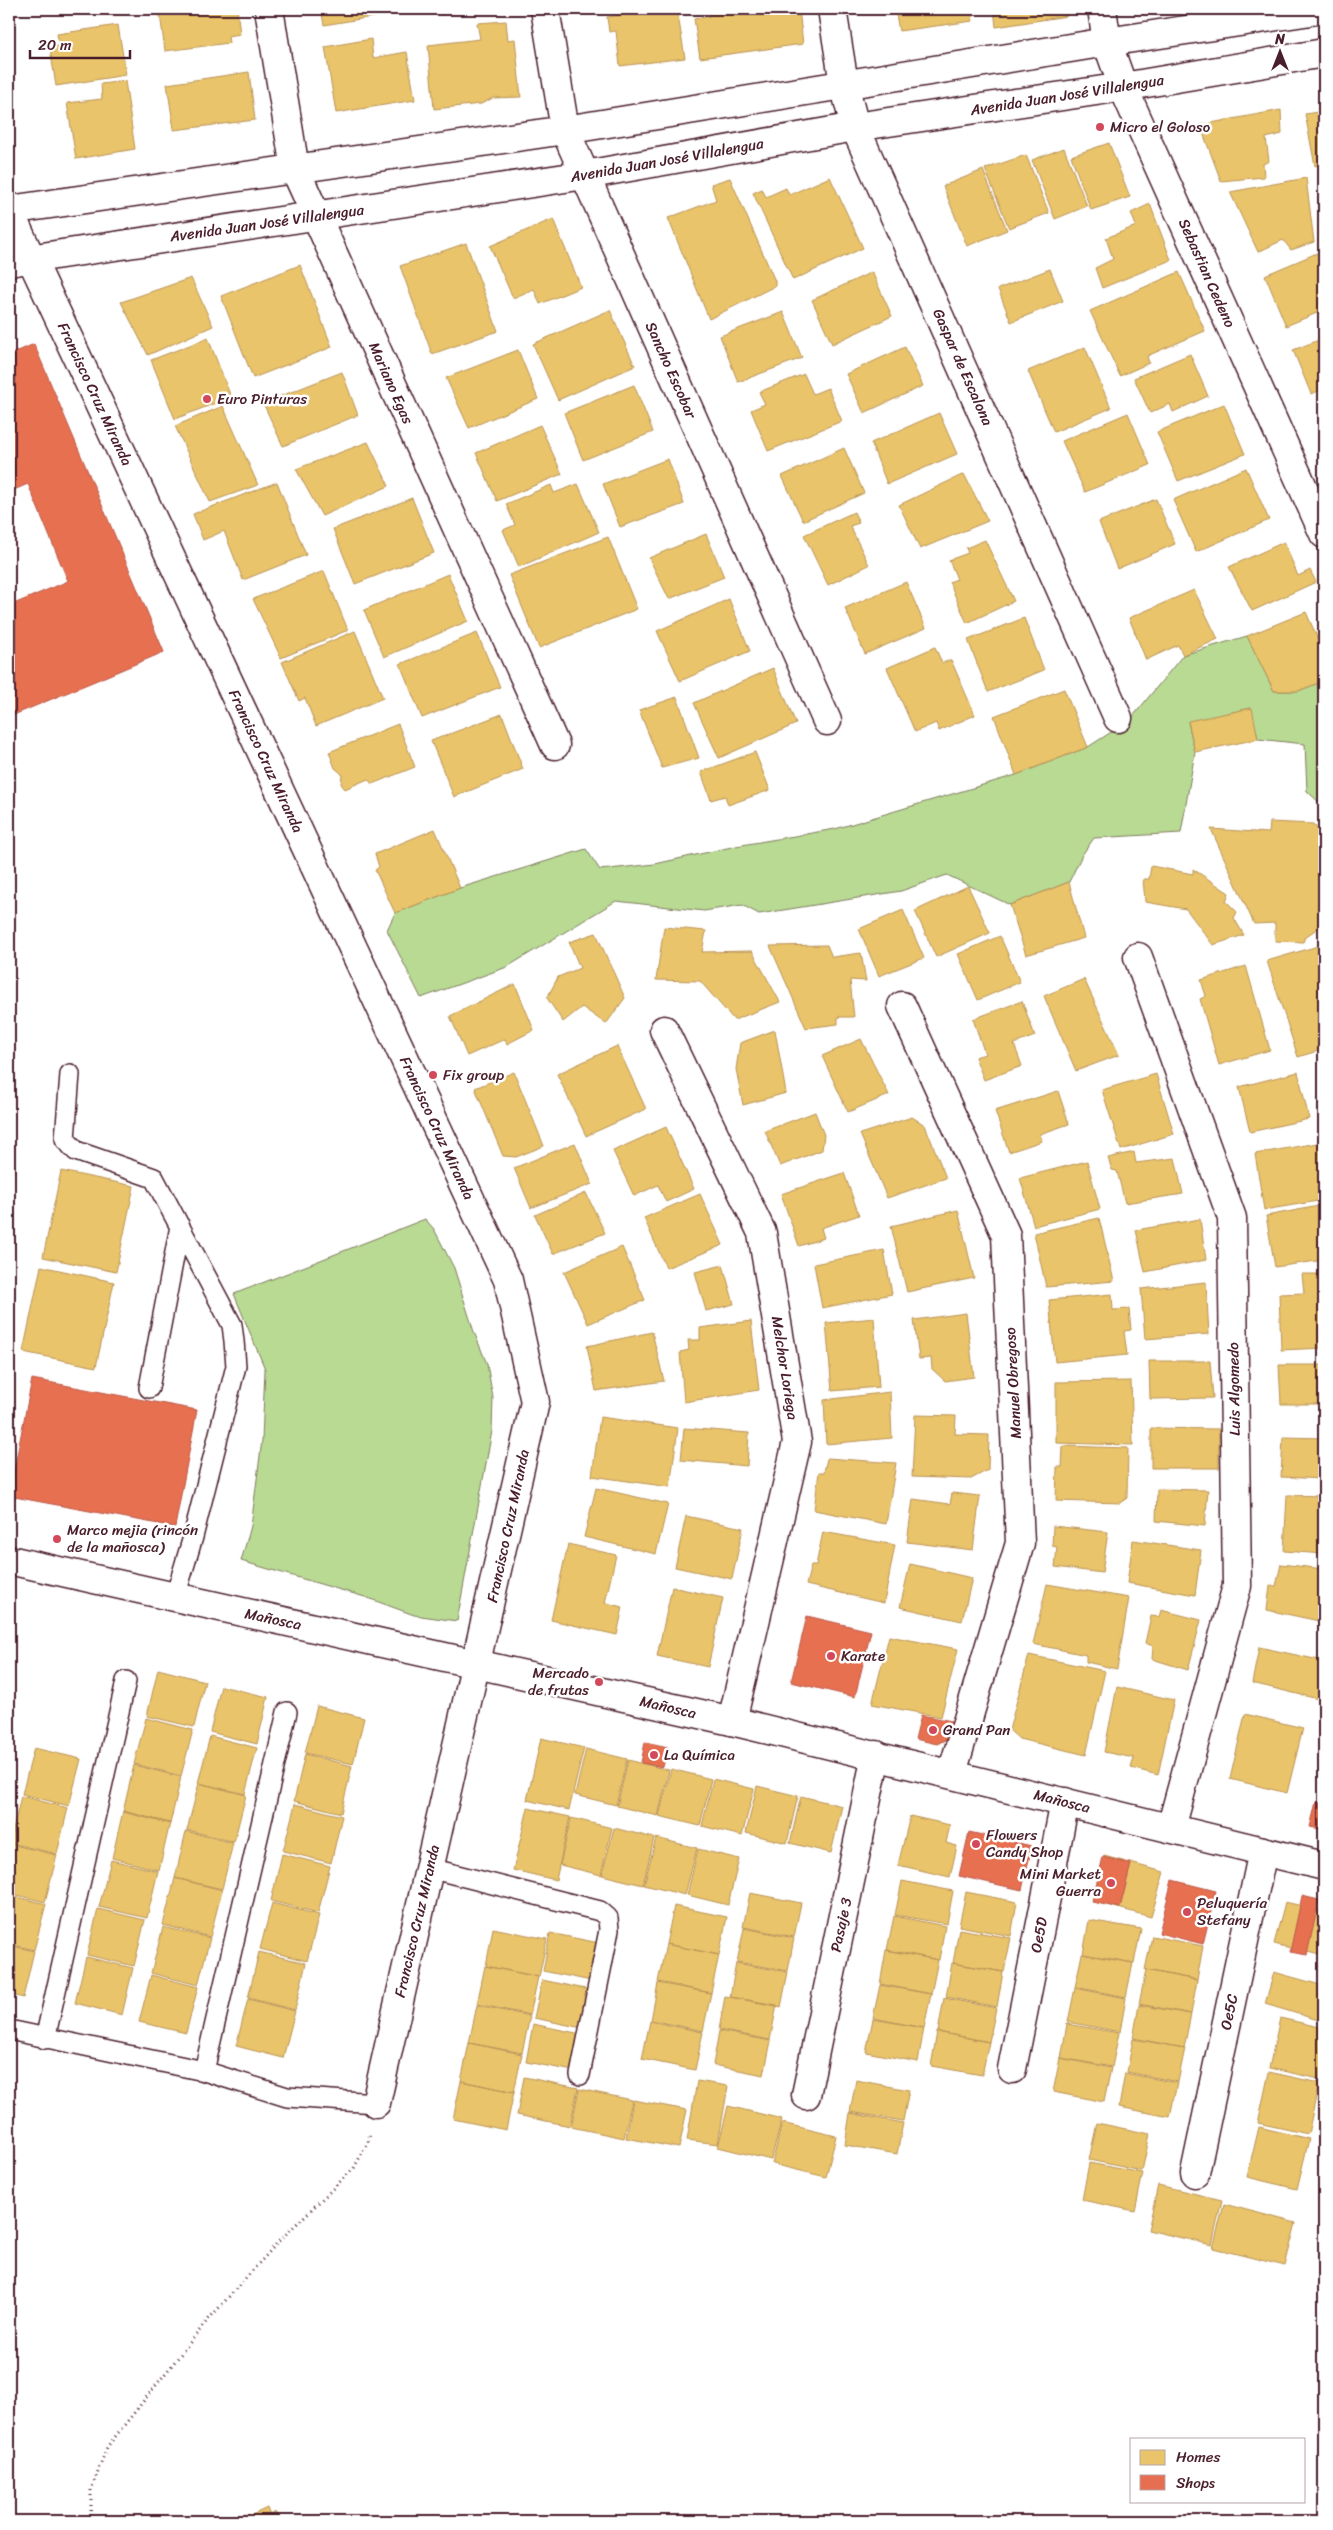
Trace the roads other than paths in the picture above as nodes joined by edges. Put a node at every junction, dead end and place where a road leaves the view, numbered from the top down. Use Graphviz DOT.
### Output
graph roads {
  1 [pos="269,9"];
  2 [pos="545,9"];
  3 [pos="832,9"];
  4 [pos="1102,9"];
  5 [pos="1324,10"];
  6 [pos="1106,42"];
  7 [pos="1324,53"];
  8 [pos="844,84"];
  9 [pos="1123,87"];
  10 [pos="855,127"];
  11 [pos="565,130"];
  12 [pos="295,169"];
  13 [pos="585,175"];
  14 [pos="9,210"];
  15 [pos="316,216"];
  16 [pos="20,260"];
  17 [pos="1324,534"];
  18 [pos="1118,718"];
  19 [pos="827,722"];
  20 [pos="555,745"];
  21 [pos="1138,957"];
  22 [pos="902,1006"];
  23 [pos="664,1030"];
  24 [pos="70,1074"];
  25 [pos="180,1226"];
  26 [pos="149,1388"];
  27 [pos="9,1560"];
  28 [pos="175,1597"];
  29 [pos="477,1664"];
  30 [pos="126,1681"];
  31 [pos="286,1712"];
  32 [pos="732,1721"];
  33 [pos="876,1755"];
  34 [pos="952,1773"];
  35 [pos="1065,1802"];
  36 [pos="1171,1828"];
  37 [pos="1263,1851"];
  38 [pos="1324,1866"];
  39 [pos="429,1868"];
  40 [pos="9,2030"];
  41 [pos="45,2039"];
  42 [pos="1012,2069"];
  43 [pos="204,2071"];
  44 [pos="580,2075"];
  45 [pos="806,2095"];
  46 [pos="376,2103"];
  47 [pos="1194,2173"];
  1 -- 12 [label="street, Mariano Egas"];
  2 -- 11 [label="street, Sancho Escobar"];
  3 -- 8 [label="street, Gaspar de Escalona"];
  4 -- 6 [label="street, Sebastian Cedeno"];
  5 -- 6 [label="street"];
  6 -- 8 [label="street"];
  6 -- 9 [label="street, Sebastian Cedeno"];
  7 -- 9 [label="street, Avenida Juan José Villalengua"];
  8 -- 10 [label="street, Gaspar de Escalona"];
  8 -- 11 [label="street"];
  9 -- 10 [label="street, Avenida Juan José Villalengua"];
  9 -- 17 [label="street, Sebastian Cedeno"];
  10 -- 13 [label="street, Avenida Juan José Villalengua"];
  10 -- 18 [label="street, Gaspar de Escalona"];
  11 -- 12 [label="street"];
  11 -- 13 [label="street, Sancho Escobar"];
  12 -- 14 [label="street"];
  12 -- 15 [label="street, Mariano Egas"];
  13 -- 15 [label="street, Avenida Juan José Villalengua"];
  13 -- 19 [label="street, Sancho Escobar"];
  14 -- 16 [label="street, Francisco Cruz Miranda"];
  15 -- 16 [label="street, Avenida Juan José Villalengua"];
  15 -- 20 [label="street, Mariano Egas"];
  16 -- 29 [label="street, Francisco Cruz Miranda"];
  21 -- 36 [label="street, Luis Algomedo"];
  22 -- 34 [label="street, Manuel Obregoso"];
  23 -- 32 [label="street, Melchor Loriega"];
  24 -- 25 [label="lane"];
  25 -- 26 [label="lane"];
  25 -- 28 [label="lane"];
  27 -- 28 [label="street, Mañosca"];
  28 -- 29 [label="street, Mañosca"];
  29 -- 32 [label="street, Mañosca"];
  29 -- 39 [label="street, Francisco Cruz Miranda"];
  30 -- 41 [label="lane"];
  31 -- 43 [label="lane"];
  32 -- 33 [label="street, Mañosca"];
  33 -- 34 [label="street, Mañosca"];
  33 -- 45 [label="street, Pasaje 3"];
  34 -- 35 [label="street, Mañosca"];
  35 -- 36 [label="street, Mañosca"];
  35 -- 42 [label="street, Oe5D"];
  36 -- 37 [label="street, Mañosca"];
  37 -- 38 [label="street, Mañosca"];
  37 -- 47 [label="street, Oe5C"];
  39 -- 44 [label="lane"];
  39 -- 46 [label="street, Francisco Cruz Miranda"];
  40 -- 41 [label="lane"];
  41 -- 43 [label="lane"];
  43 -- 46 [label="lane"];
}
